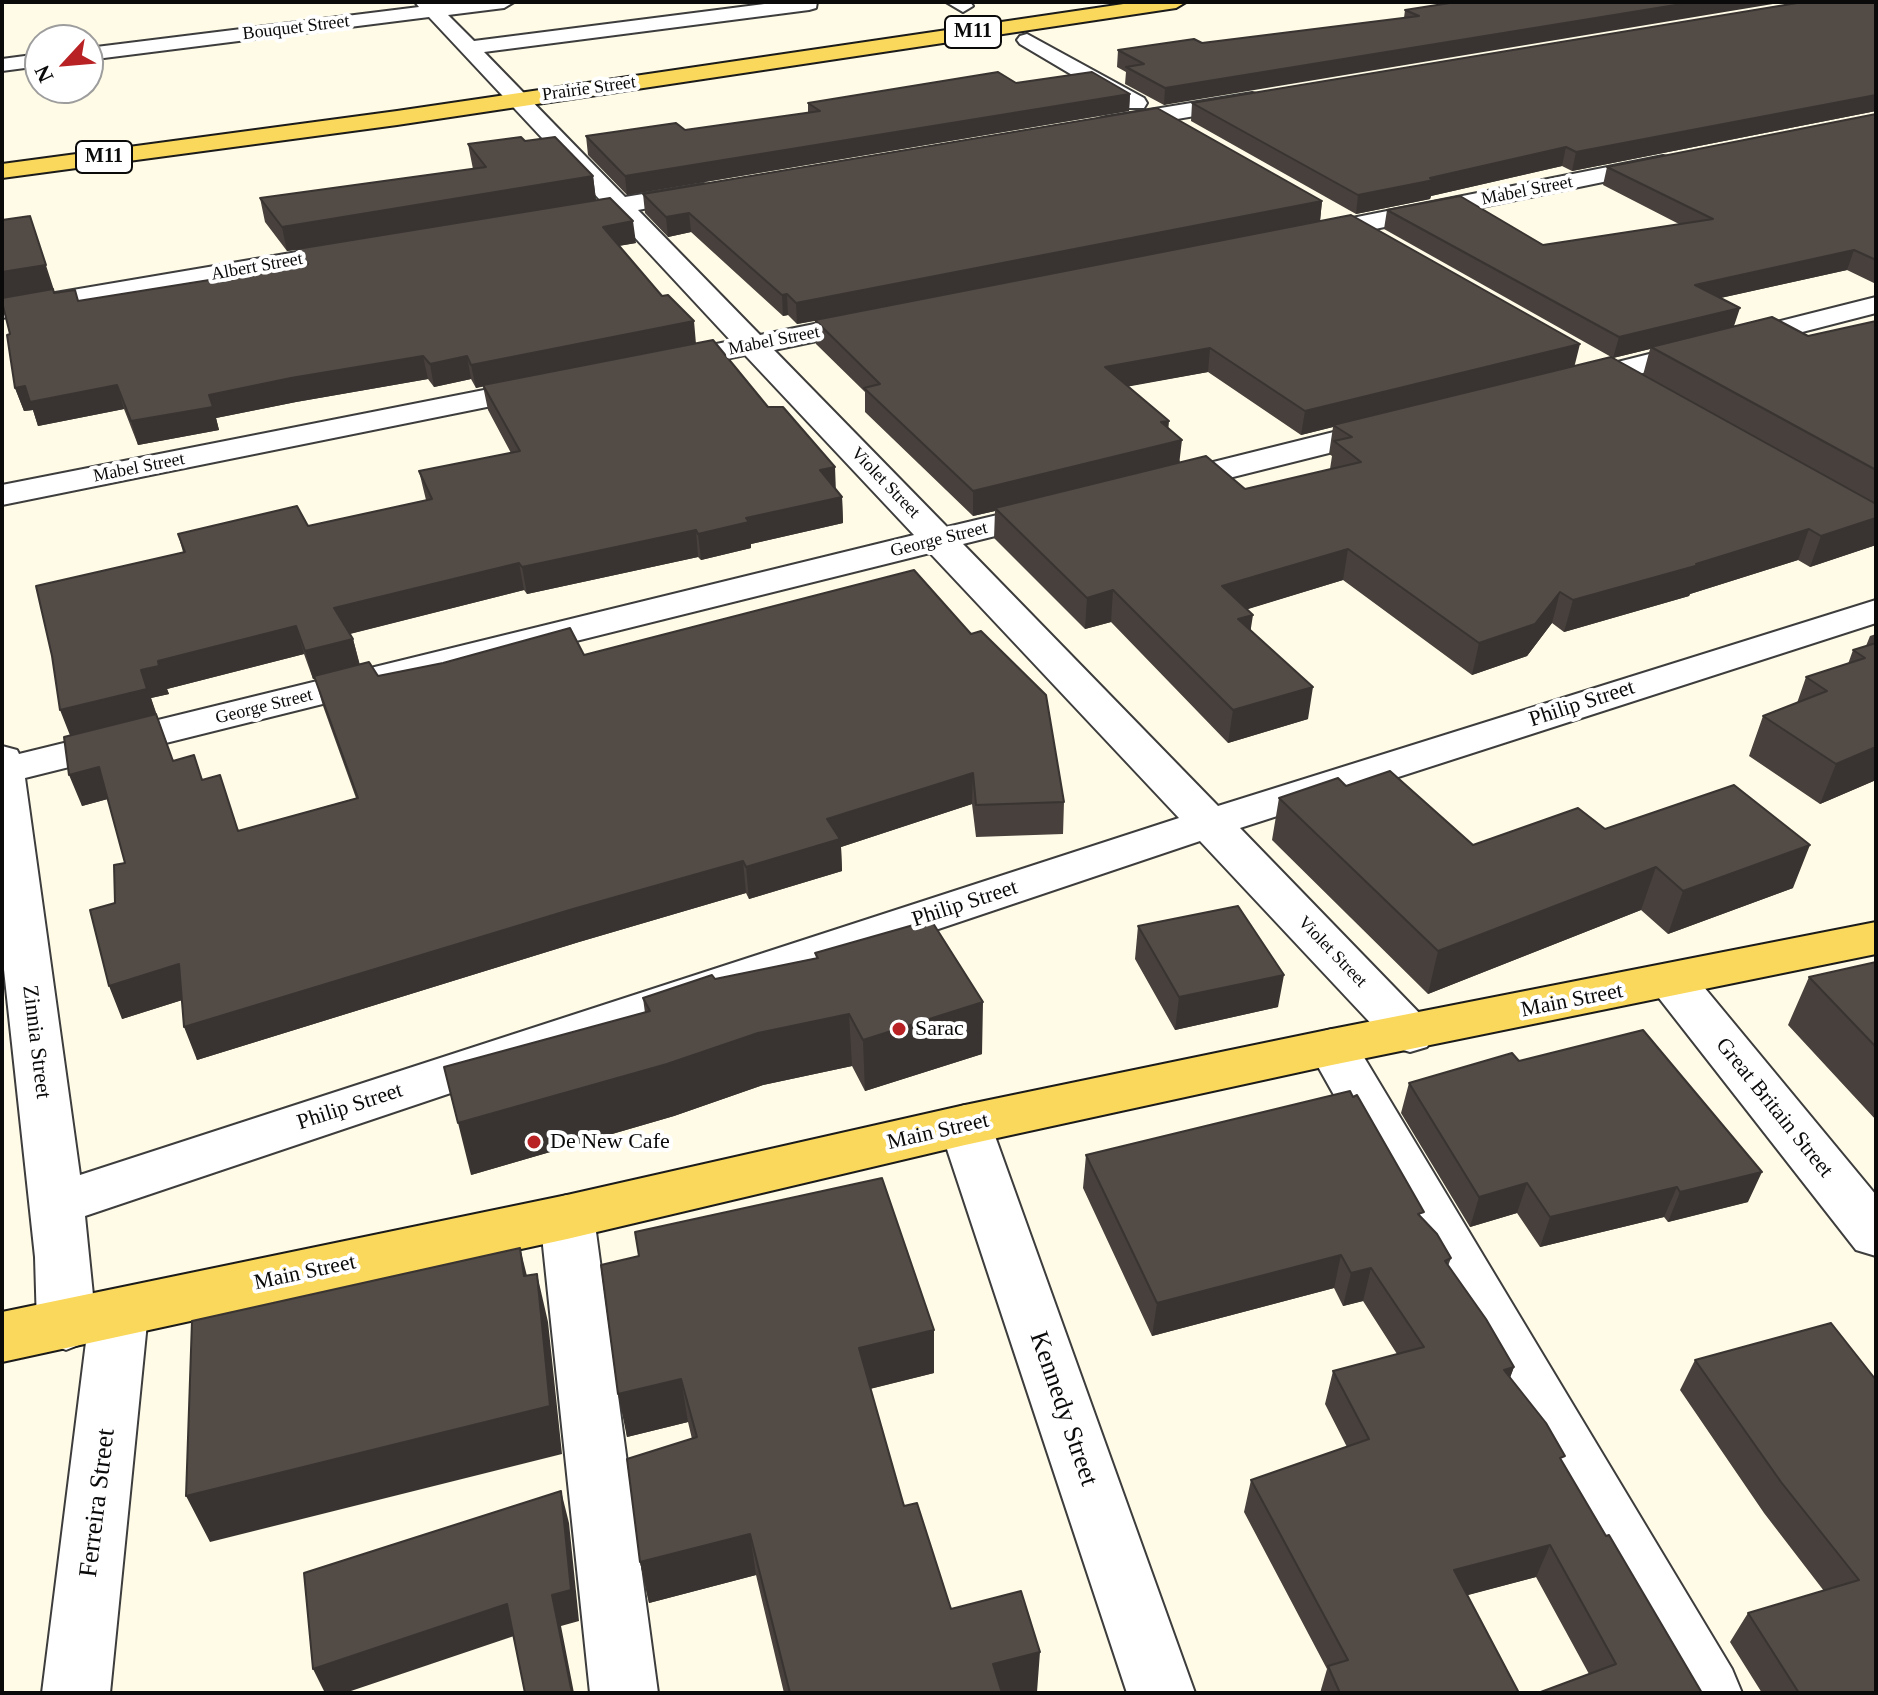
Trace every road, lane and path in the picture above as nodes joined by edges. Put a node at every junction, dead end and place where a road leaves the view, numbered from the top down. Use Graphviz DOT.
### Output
graph roads {
  1 [pos="504,2"];
  2 [pos="1133,2"];
  3 [pos="1176,2"];
  4 [pos="809,4"];
  5 [pos="430,6"];
  6 [pos="1027,40"];
  7 [pos="469,48"];
  8 [pos="104,52"];
  9 [pos="24,62"];
  10 [pos="2,65"];
  11 [pos="514,95"];
  12 [pos="1280,95"];
  13 [pos="1158,115"];
  14 [pos="1080,128"];
  15 [pos="1199,139"];
  16 [pos="1686,159"];
  17 [pos="2,162"];
  18 [pos="2,171"];
  19 [pos="725,188"];
  20 [pos="1310,202"];
  21 [pos="619,206"];
  22 [pos="542,219"];
  23 [pos="1352,226"];
  24 [pos="1275,241"];
  25 [pos="372,247"];
  26 [pos="1393,249"];
  27 [pos="1876,305"];
  28 [pos="2,310"];
  29 [pos="906,315"];
  30 [pos="752,346"];
  31 [pos="643,367"];
  32 [pos="564,383"];
  33 [pos="1535,391"];
  34 [pos="1415,422"];
  35 [pos="1140,490"];
  36 [pos="2,495"];
  37 [pos="1078,506"];
  38 [pos="939,540"];
  39 [pos="1876,611"];
  40 [pos="3,767"];
  41 [pos="1207,824"];
  42 [pos="1876,938"];
  43 [pos="14,962"];
  44 [pos="1672,981"];
  45 [pos="1410,1034"];
  46 [pos="1332,1047"];
  47 [pos="965,1125"];
  48 [pos="57,1204"];
  49 [pos="567,1217"];
  50 [pos="1876,1234"];
  51 [pos="92,1319"];
  52 [pos="2,1337"];
  53 [pos="76,1693"];
  54 [pos="624,1693"];
  55 [pos="1161,1693"];
  56 [pos="1708,1693"];
  1 -- 5 [label="street, Bouquet Street"];
  2 -- 11 [label="main road, Prairie Street / M11"];
  3 -- 11 [label="main road, Prairie Street / M11"];
  4 -- 7 [label="street"];
  5 -- 7 [label="street, Violet Street"];
  5 -- 8 [label="street, Bouquet Street"];
  6 -- 13 [label="street"];
  7 -- 11 [label="street, Violet Street"];
  9 -- 10 [label="street"];
  11 -- 17 [label="main road, Prairie Street / M11"];
  11 -- 18 [label="main road, Prairie Street / M11"];
  11 -- 21 [label="street, Violet Street"];
  12 -- 13 [label="street"];
  13 -- 14 [label="street"];
  13 -- 15 [label="street"];
  16 -- 23 [label="street, Mabel Street"];
  19 -- 21 [label="street"];
  20 -- 23 [label="street"];
  21 -- 22 [label="street"];
  21 -- 30 [label="street, Violet Street"];
  23 -- 24 [label="street, Mabel Street"];
  23 -- 26 [label="street"];
  25 -- 28 [label="street, Albert Street"];
  27 -- 33 [label="street"];
  29 -- 30 [label="street, Mabel Street"];
  30 -- 31 [label="street, Mabel Street"];
  30 -- 38 [label="street, Violet Street"];
  32 -- 36 [label="street, Mabel Street"];
  34 -- 35 [label="street"];
  37 -- 38 [label="street, George Street"];
  38 -- 40 [label="street, George Street"];
  38 -- 41 [label="street, Violet Street"];
  39 -- 41 [label="street, Philip Street"];
  40 -- 43 [label="street, Zinnia Street"];
  41 -- 45 [label="street, Violet Street"];
  41 -- 48 [label="street, Philip Street"];
  42 -- 44 [label="main road, Main Street"];
  43 -- 48 [label="street, Zinnia Street"];
  44 -- 45 [label="main road, Main Street"];
  44 -- 50 [label="street, Great Britain Street"];
  45 -- 46 [label="main road, Main Street"];
  46 -- 47 [label="main road, Main Street"];
  46 -- 56 [label="street"];
  47 -- 49 [label="main road, Main Street"];
  47 -- 55 [label="street, Kennedy Street"];
  48 -- 51 [label="street, Zinnia Street"];
  49 -- 51 [label="main road, Main Street"];
  49 -- 54 [label="street"];
  51 -- 52 [label="main road, Main Street"];
  51 -- 53 [label="street, Ferreira Street"];
}
